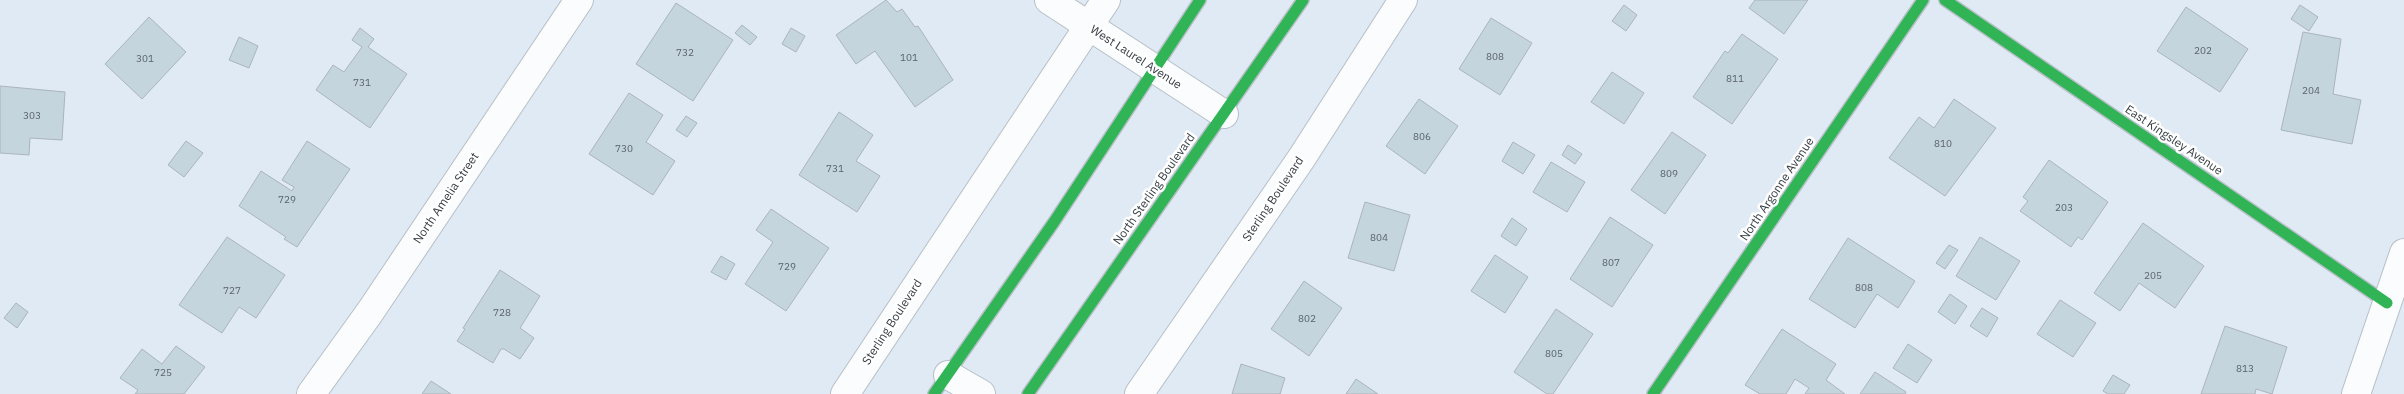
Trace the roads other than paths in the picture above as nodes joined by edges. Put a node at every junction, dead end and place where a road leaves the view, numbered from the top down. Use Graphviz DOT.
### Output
graph roads {
  1 [pos="579,0"];
  2 [pos="1049,0"];
  3 [pos="1106,0"];
  4 [pos="1200,0"];
  5 [pos="1304,0"];
  6 [pos="1403,0"];
  7 [pos="1923,0"];
  8 [pos="1945,0"];
  9 [pos="1088,26"];
  10 [pos="1155,70"];
  11 [pos="1224,114"];
  12 [pos="2404,253"];
  13 [pos="2387,303"];
  14 [pos="941,384"];
  15 [pos="311,394"];
  16 [pos="845,394"];
  17 [pos="981,394"];
  18 [pos="1028,394"];
  19 [pos="1139,394"];
  20 [pos="1653,394"];
  21 [pos="2356,394"];
  1 -- 15 [label="street, North Amelia Street"];
  2 -- 9 [label="street, West Laurel Avenue"];
  3 -- 9 [label="street, Sterling Boulevard"];
  4 -- 10 [label="street"];
  5 -- 11 [label="street, North Sterling Boulevard"];
  6 -- 19 [label="street, Sterling Boulevard"];
  7 -- 20 [label="street, North Argonne Avenue"];
  8 -- 13 [label="street, East Kingsley Avenue"];
  9 -- 10 [label="street, West Laurel Avenue"];
  9 -- 16 [label="street, Sterling Boulevard"];
  10 -- 11 [label="street, West Laurel Avenue"];
  10 -- 14 [label="street"];
  11 -- 18 [label="street, North Sterling Boulevard"];
  12 -- 13 [label="street"];
  13 -- 21 [label="street"];
  14 -- 17 [label="street"];
}
